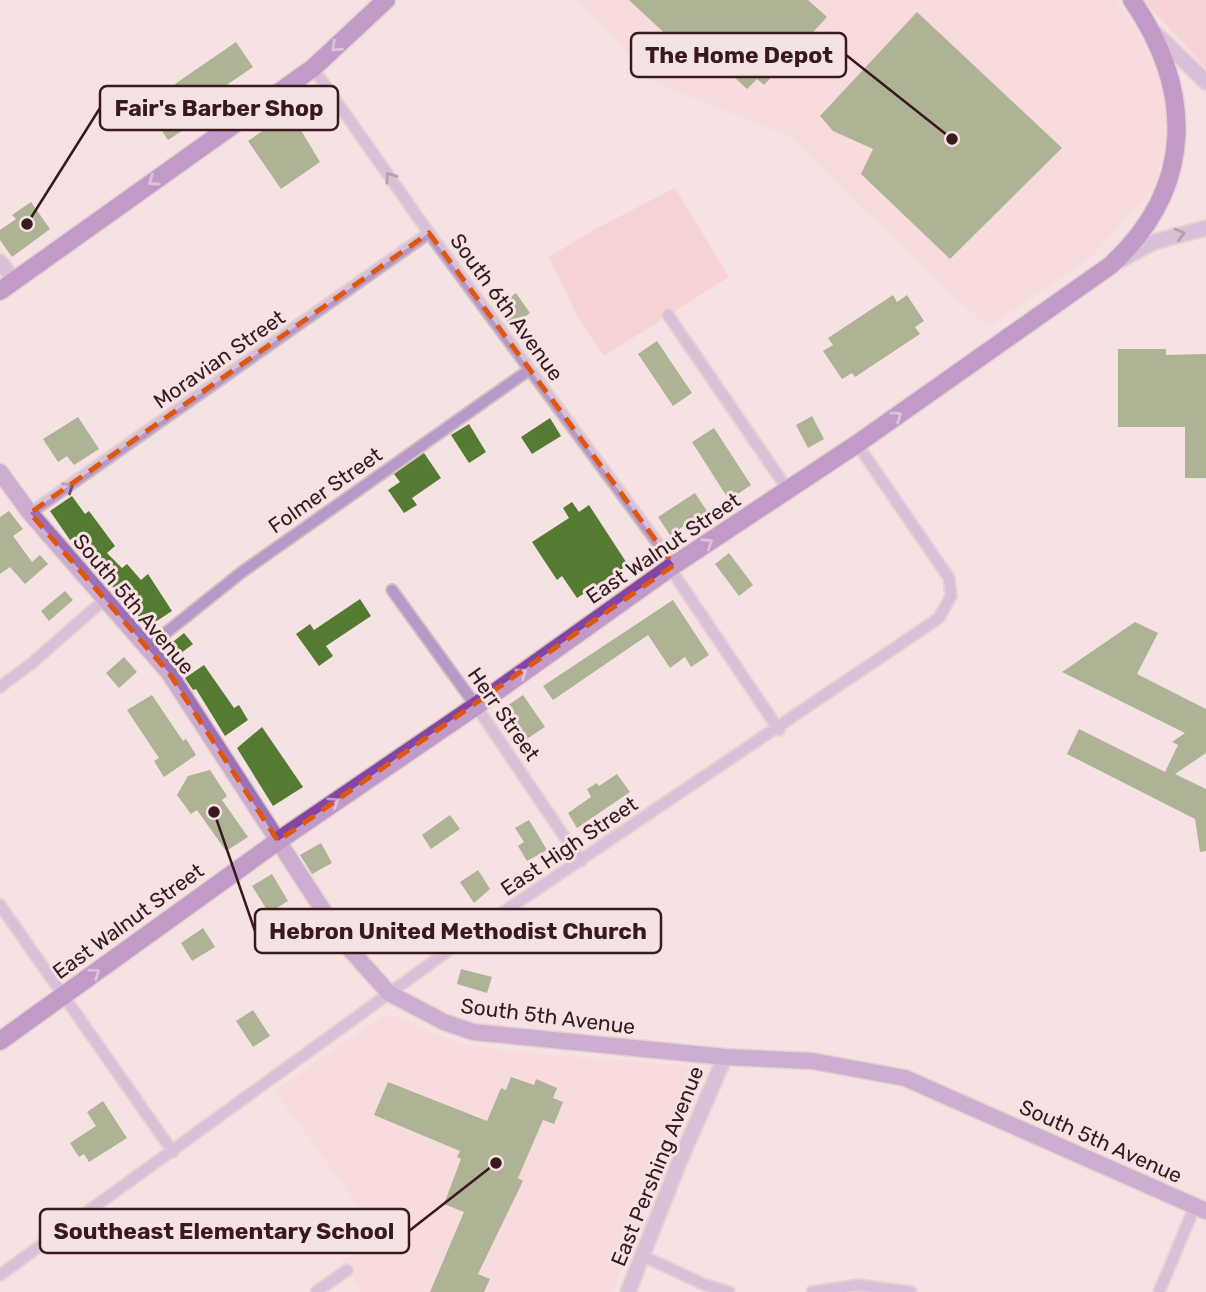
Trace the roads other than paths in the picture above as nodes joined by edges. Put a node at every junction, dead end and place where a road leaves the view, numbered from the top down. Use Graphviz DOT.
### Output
graph roads {
  1 [pos="386,0"];
  2 [pos="1132,0"];
  3 [pos="1153,31"];
  4 [pos="313,68"];
  5 [pos="1206,82"];
  6 [pos="1206,228"];
  7 [pos="429,233"];
  8 [pos="0,262"];
  9 [pos="1111,265"];
  10 [pos="7,286"];
  11 [pos="0,302"];
  12 [pos="668,315"];
  13 [pos="529,370"];
  14 [pos="857,444"];
  15 [pos="0,472"];
  16 [pos="788,490"];
  17 [pos="30,513"];
  18 [pos="672,567"];
  19 [pos="392,590"];
  20 [pos="105,599"];
  21 [pos="148,647"];
  22 [pos="0,687"];
  23 [pos="476,706"];
  24 [pos="779,730"];
  25 [pos="278,841"];
  26 [pos="581,861"];
  27 [pos="0,905"];
  28 [pos="389,993"];
  29 [pos="63,997"];
  30 [pos="0,1041"];
  31 [pos="725,1057"];
  32 [pos="173,1152"];
  33 [pos="1200,1208"];
  34 [pos="643,1256"];
  35 [pos="347,1270"];
  36 [pos="0,1275"];
  37 [pos="316,1292"];
  38 [pos="628,1292"];
  39 [pos="730,1292"];
  40 [pos="812,1292"];
  41 [pos="911,1292"];
  42 [pos="1159,1292"];
  1 -- 4 [label="highway, one-way"];
  2 -- 3 [label="highway, East Walnut Street"];
  3 -- 5 [label="street"];
  3 -- 9 [label="highway, East Walnut Street"];
  7 -- 4 [label="street, South 6th Avenue, one-way"];
  4 -- 10 [label="highway, one-way"];
  9 -- 6 [label="street, one-way"];
  7 -- 13 [label="street, South 6th Avenue"];
  17 -- 7 [label="street, Moravian Street, one-way"];
  8 -- 10 [label="street"];
  14 -- 9 [label="highway, East Walnut Street, one-way"];
  10 -- 11 [label="highway"];
  12 -- 16 [label="street"];
  13 -- 18 [label="street, South 6th Avenue"];
  13 -- 21 [label="street, Folmer Street"];
  14 -- 16 [label="highway, East Walnut Street"];
  14 -- 24 [label="street, East High Street"];
  15 -- 17 [label="main road, South 5th Avenue"];
  18 -- 16 [label="highway, East Walnut Street, one-way"];
  17 -- 20 [label="main road, South 5th Avenue"];
  23 -- 18 [label="highway, East Walnut Street, one-way"];
  18 -- 24 [label="street, South 6th Avenue"];
  19 -- 23 [label="street, Herr Street"];
  20 -- 21 [label="main road, South 5th Avenue"];
  20 -- 22 [label="street"];
  21 -- 25 [label="main road, South 5th Avenue"];
  25 -- 23 [label="highway, East Walnut Street, one-way"];
  23 -- 26 [label="street, Herr Street"];
  24 -- 26 [label="street, East High Street"];
  25 -- 28 [label="main road, South 5th Avenue"];
  29 -- 25 [label="highway, East Walnut Street, one-way"];
  26 -- 28 [label="street, East High Street"];
  27 -- 29 [label="street"];
  28 -- 31 [label="main road, South 5th Avenue"];
  28 -- 32 [label="street, East High Street"];
  29 -- 30 [label="highway, East Walnut Street"];
  29 -- 32 [label="street"];
  31 -- 33 [label="main road, South 5th Avenue"];
  31 -- 34 [label="street, East Pershing Avenue"];
  32 -- 36 [label="street, East High Street"];
  33 -- 42 [label="street"];
  34 -- 38 [label="street, East Pershing Avenue"];
  34 -- 39 [label="street"];
  35 -- 37 [label="street"];
  40 -- 41 [label="street"];
}
